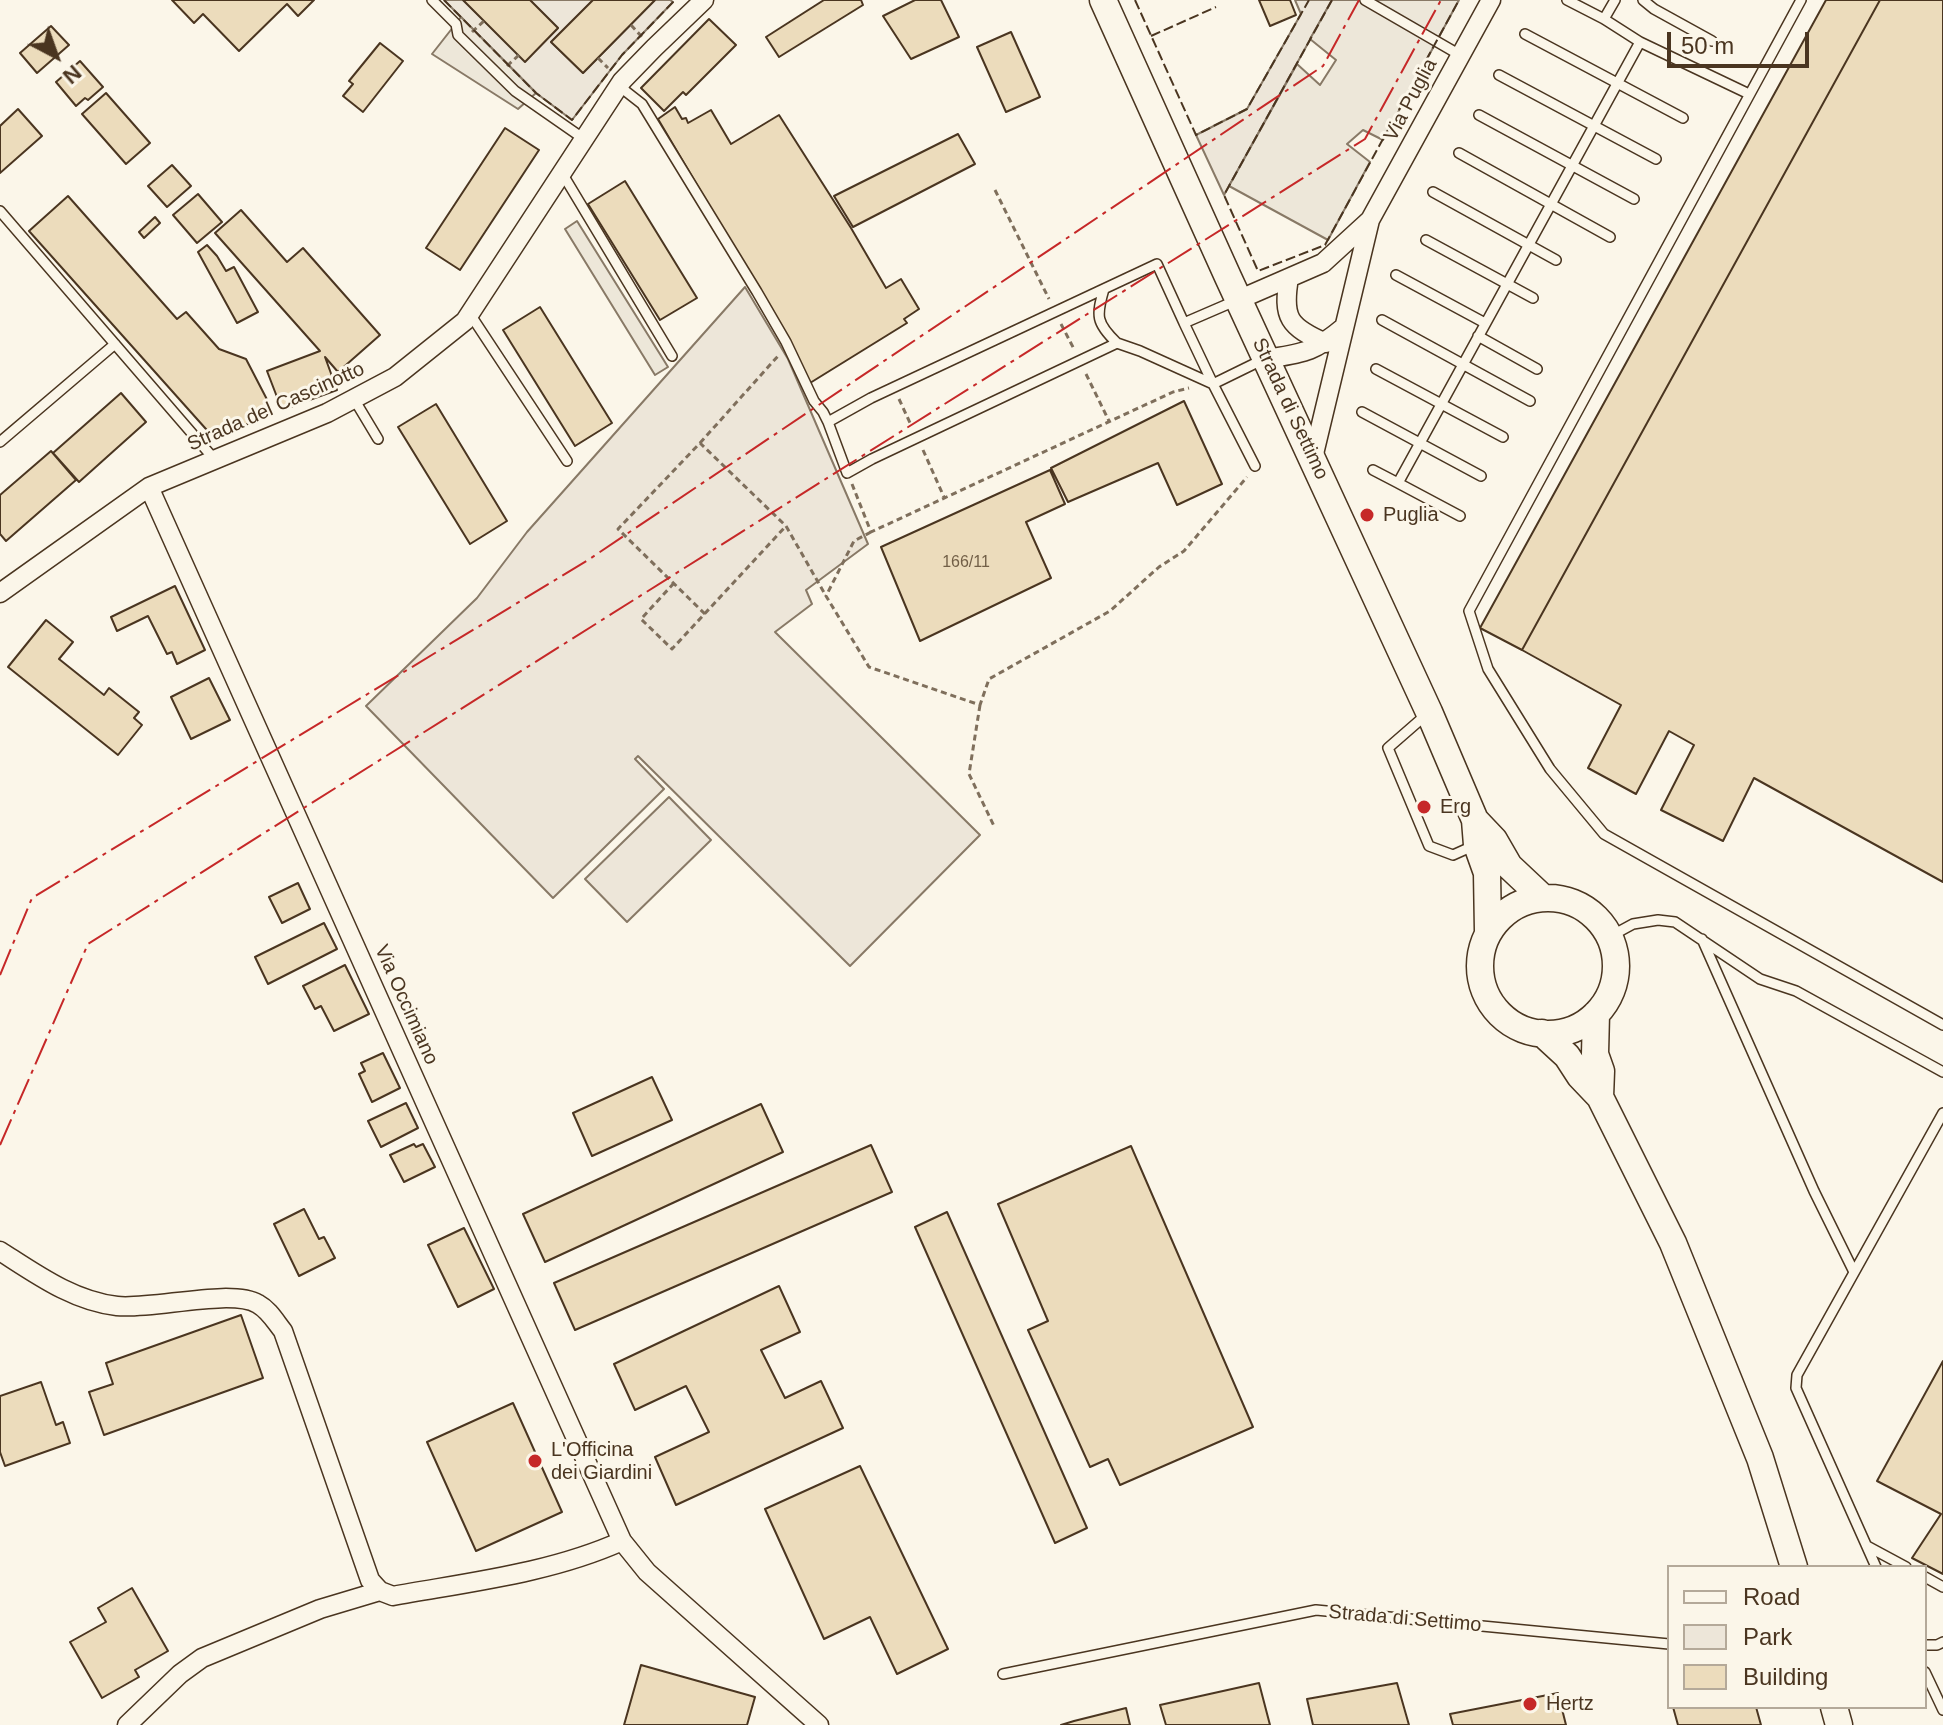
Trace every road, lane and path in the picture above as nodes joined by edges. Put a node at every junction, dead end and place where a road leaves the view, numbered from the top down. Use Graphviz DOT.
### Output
graph roads {
  1 [pos="432,0"];
  2 [pos="704,0"];
  3 [pos="1103,0"];
  4 [pos="1365,0"];
  5 [pos="1491,0"];
  6 [pos="1567,0"];
  7 [pos="1615,0"];
  8 [pos="1643,0"];
  9 [pos="1801,0"];
  10 [pos="1604,19"];
  11 [pos="1525,34"];
  12 [pos="1712,41"];
  13 [pos="1640,42"];
  14 [pos="1460,55"];
  15 [pos="1499,75"];
  16 [pos="1617,83"];
  17 [pos="619,86"];
  18 [pos="1749,94"];
  19 [pos="1479,115"];
  20 [pos="1683,118"];
  21 [pos="1594,126"];
  22 [pos="584,139"];
  23 [pos="1459,153"];
  24 [pos="1656,159"];
  25 [pos="1573,165"];
  26 [pos="562,173"];
  27 [pos="1433,192"];
  28 [pos="1634,199"];
  29 [pos="1550,205"];
  30 [pos="0,211"];
  31 [pos="1370,220"];
  32 [pos="1610,237"];
  33 [pos="1426,240"];
  34 [pos="1529,245"];
  35 [pos="1556,260"];
  36 [pos="1396,275"];
  37 [pos="1289,278"];
  38 [pos="1506,285"];
  39 [pos="1104,289"];
  40 [pos="1533,298"];
  41 [pos="1238,300"];
  42 [pos="470,314"];
  43 [pos="1382,320"];
  44 [pos="1184,323"];
  45 [pos="1485,323"];
  46 [pos="1344,327"];
  47 [pos="1478,336"];
  48 [pos="1117,343"];
  49 [pos="1326,343"];
  50 [pos="115,344"];
  51 [pos="787,346"];
  52 [pos="672,356"];
  53 [pos="1266,359"];
  54 [pos="1463,364"];
  55 [pos="1376,369"];
  56 [pos="1537,369"];
  57 [pos="1213,384"];
  58 [pos="354,399"];
  59 [pos="1530,401"];
  60 [pos="1441,404"];
  61 [pos="1362,412"];
  62 [pos="828,422"];
  63 [pos="1503,437"];
  64 [pos="378,439"];
  65 [pos="0,442"];
  66 [pos="700,443"];
  67 [pos="1420,443"];
  68 [pos="1313,458"];
  69 [pos="215,460"];
  70 [pos="567,461"];
  71 [pos="1255,466"];
  72 [pos="1373,470"];
  73 [pos="847,473"];
  74 [pos="1481,476"];
  75 [pos="1398,483"];
  76 [pos="149,487"];
  77 [pos="1460,516"];
  78 [pos="786,526"];
  79 [pos="871,532"];
  80 [pos="674,583"];
  81 [pos="1,589"];
  82 [pos="826,596"];
  83 [pos="705,614"];
  84 [pos="980,705"];
  85 [pos="1429,712"];
  86 [pos="994,826"];
  87 [pos="1476,832"];
  88 [pos="1542,897"];
  89 [pos="1488,931"];
  90 [pos="1609,937"];
  91 [pos="1702,939"];
  92 [pos="1596,1014"];
  93 [pos="1943,1025"];
  94 [pos="1542,1033"];
  95 [pos="1943,1072"];
  96 [pos="1600,1097"];
  97 [pos="1943,1113"];
  98 [pos="0,1251"];
  99 [pos="1854,1272"];
  100 [pos="622,1541"];
  101 [pos="1866,1545"];
  102 [pos="1793,1565"];
  103 [pos="1875,1565"];
  104 [pos="1902,1565"];
  105 [pos="380,1591"];
  106 [pos="1667,1644"];
  107 [pos="1003,1674"];
  108 [pos="1927,1676"];
  109 [pos="1943,1710"];
  110 [pos="127,1725"];
  111 [pos="819,1725"];
  1 -- 22 [label="lane"];
  2 -- 17 [label="street, Strada del Cascinotto"];
  3 -- 41 [label="main road, Strada di Settimo"];
  4 -- 14 [label="lane"];
  5 -- 14 [label="street, Via Puglia"];
  6 -- 10 [label="lane"];
  7 -- 10 [label="lane"];
  8 -- 12 [label="lane"];
  9 -- 18 [label="lane"];
  10 -- 13 [label="lane"];
  11 -- 16 [label="lane"];
  13 -- 16 [label="lane"];
  13 -- 18 [label="lane"];
  14 -- 31 [label="street, Via Puglia"];
  15 -- 21 [label="lane"];
  16 -- 20 [label="lane"];
  16 -- 21 [label="lane"];
  17 -- 22 [label="street, Strada del Cascinotto"];
  17 -- 51 [label="lane"];
  18 -- 93 [label="lane"];
  19 -- 25 [label="lane"];
  21 -- 24 [label="lane"];
  21 -- 25 [label="lane"];
  22 -- 26 [label="street, Strada del Cascinotto"];
  23 -- 29 [label="lane"];
  25 -- 28 [label="lane"];
  25 -- 29 [label="lane"];
  26 -- 42 [label="street, Strada del Cascinotto"];
  26 -- 52 [label="lane"];
  27 -- 34 [label="lane"];
  29 -- 32 [label="lane"];
  29 -- 34 [label="lane"];
  30 -- 50 [label="lane"];
  31 -- 37 [label="street, Via Puglia"];
  31 -- 46 [label="street, Via Puglia"];
  33 -- 38 [label="lane"];
  34 -- 35 [label="lane"];
  34 -- 38 [label="lane"];
  36 -- 45 [label="lane"];
  37 -- 41 [label="street, Via Puglia"];
  37 -- 49 [label="street"];
  38 -- 40 [label="lane"];
  38 -- 45 [label="lane"];
  39 -- 44 [label="lane"];
  39 -- 48 [label="lane"];
  39 -- 62 [label="lane"];
  41 -- 44 [label="lane"];
  41 -- 53 [label="main road, Strada di Settimo"];
  42 -- 58 [label="street, Strada del Cascinotto"];
  42 -- 70 [label="lane"];
  43 -- 54 [label="lane"];
  44 -- 57 [label="lane"];
  45 -- 47 [label="lane"];
  46 -- 49 [label="street"];
  46 -- 68 [label="street, Via Puglia"];
  47 -- 54 [label="lane"];
  47 -- 56 [label="lane"];
  48 -- 57 [label="lane"];
  48 -- 73 [label="lane"];
  49 -- 53 [label="street"];
  50 -- 65 [label="lane"];
  50 -- 69 [label="lane"];
  51 -- 62 [label="lane"];
  51 -- 66 [label="path"];
  53 -- 57 [label="lane"];
  53 -- 68 [label="main road, Strada di Settimo"];
  54 -- 59 [label="lane"];
  54 -- 60 [label="lane"];
  55 -- 60 [label="lane"];
  57 -- 71 [label="lane"];
  57 -- 79 [label="path"];
  58 -- 64 [label="lane"];
  58 -- 69 [label="street, Strada del Cascinotto"];
  60 -- 63 [label="lane"];
  60 -- 67 [label="lane"];
  61 -- 67 [label="lane"];
  62 -- 73 [label="lane"];
  66 -- 78 [label="path"];
  66 -- 80 [label="path"];
  67 -- 74 [label="lane"];
  67 -- 75 [label="lane"];
  68 -- 85 [label="main road, Strada di Settimo"];
  69 -- 76 [label="street, Strada del Cascinotto"];
  71 -- 84 [label="path"];
  72 -- 75 [label="lane"];
  73 -- 79 [label="path"];
  75 -- 77 [label="lane"];
  76 -- 81 [label="street, Strada del Cascinotto"];
  76 -- 100 [label="street, Via Occimiano"];
  78 -- 82 [label="path"];
  78 -- 83 [label="path"];
  79 -- 82 [label="path"];
  80 -- 83 [label="path"];
  80 -- 83 [label="path"];
  82 -- 84 [label="path"];
  84 -- 86 [label="path"];
  85 -- 87 [label="main road, Strada di Settimo"];
  85 -- 87 [label="lane"];
  87 -- 88 [label="main road, Strada di Settimo"];
  87 -- 89 [label="main road, Strada di Settimo"];
  88 -- 89 [label="main road"];
  88 -- 90 [label="main road"];
  89 -- 94 [label="main road"];
  90 -- 91 [label="lane"];
  90 -- 92 [label="main road"];
  91 -- 95 [label="lane"];
  91 -- 99 [label="lane"];
  92 -- 94 [label="main road"];
  92 -- 96 [label="main road"];
  94 -- 96 [label="main road"];
  96 -- 102 [label="main road"];
  97 -- 99 [label="lane"];
  98 -- 105 [label="street"];
  99 -- 101 [label="lane"];
  100 -- 105 [label="street"];
  100 -- 111 [label="street, Via Occimiano"];
  101 -- 103 [label="lane"];
  101 -- 104 [label="lane"];
  105 -- 110 [label="street"];
  106 -- 107 [label="lane, Strada di Settimo"];
  108 -- 109 [label="lane"];
}
